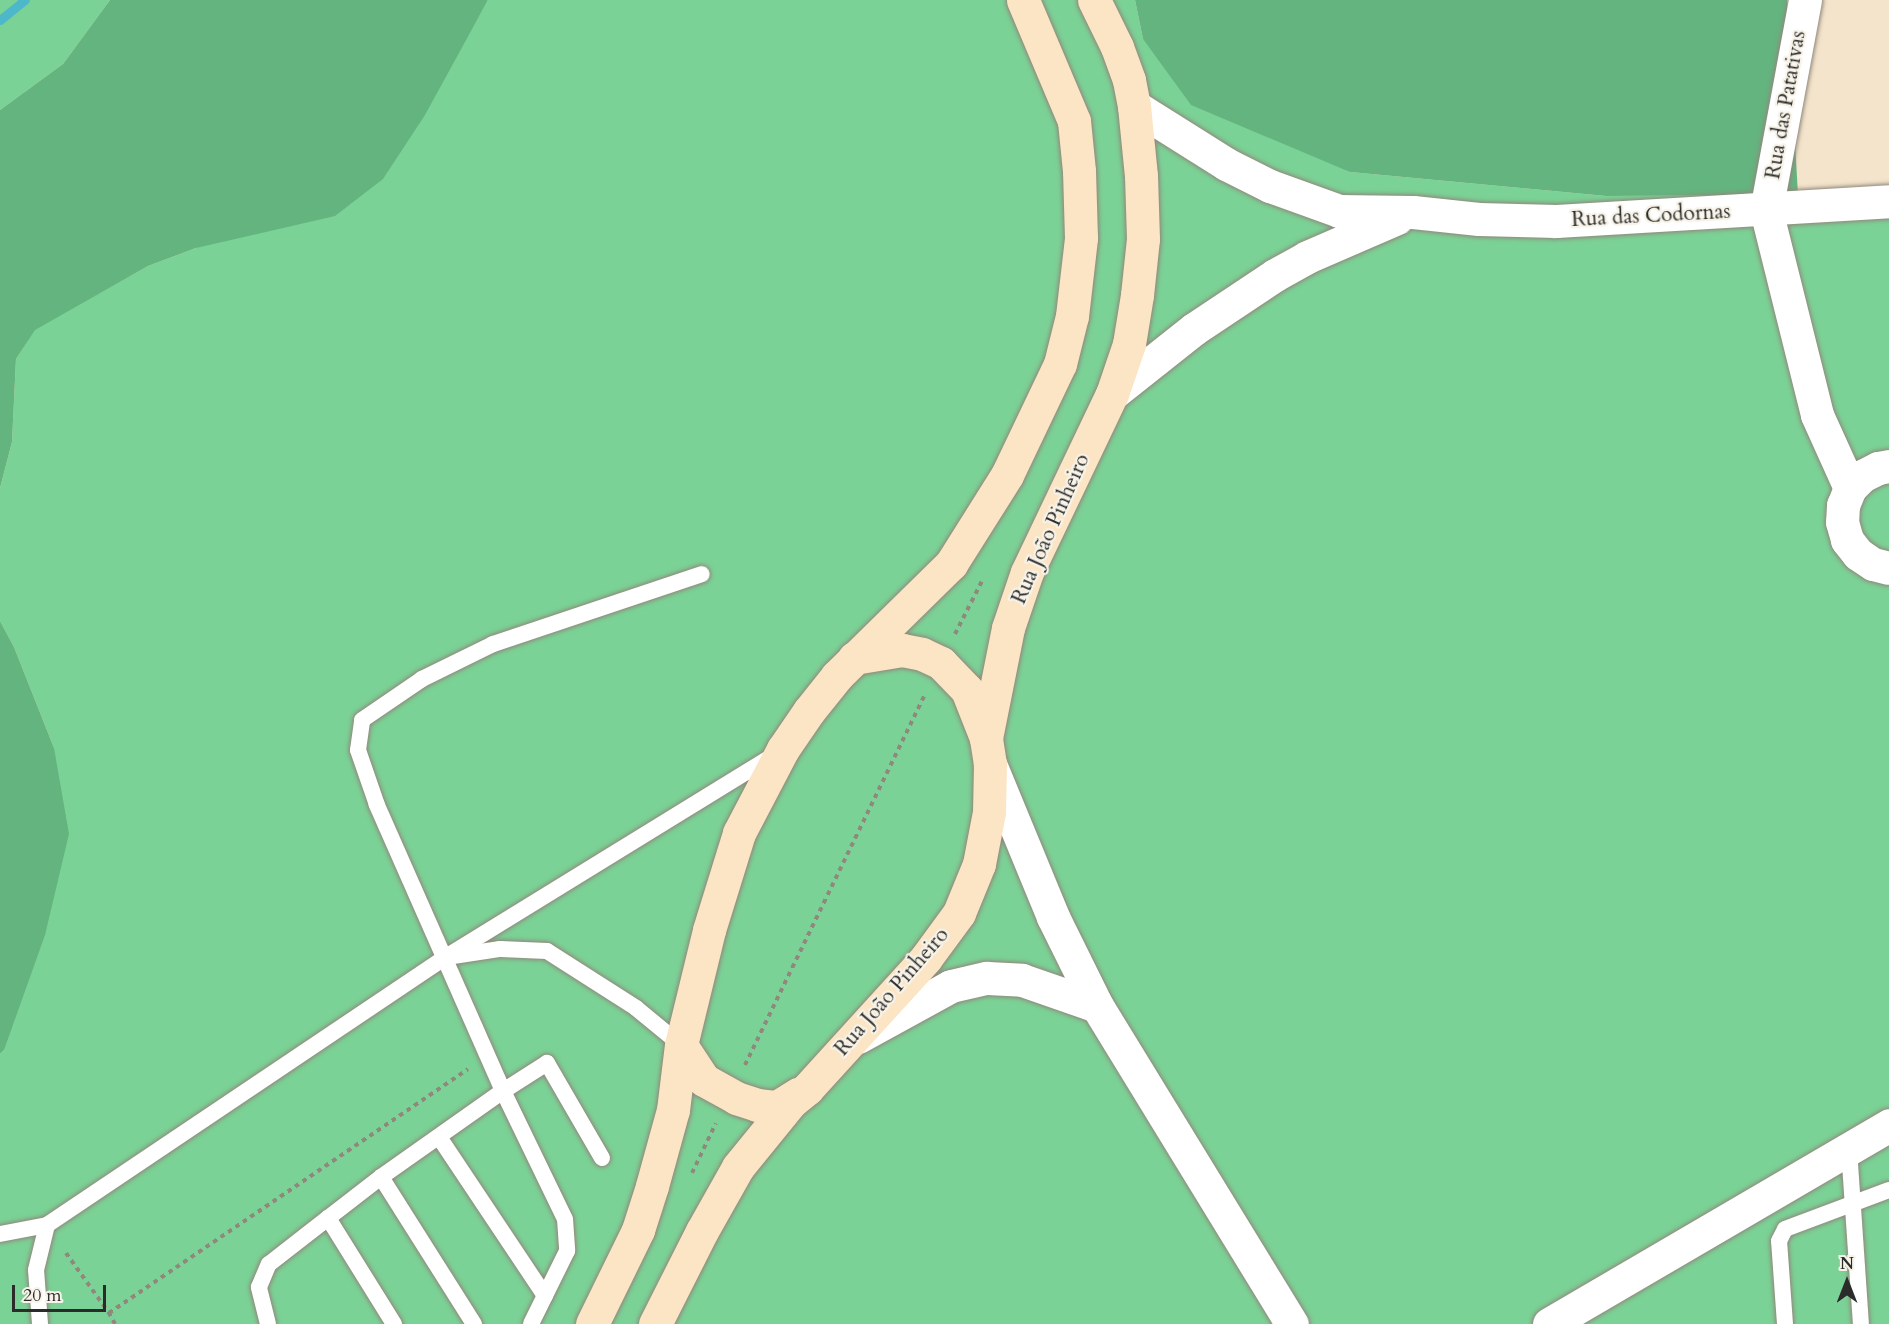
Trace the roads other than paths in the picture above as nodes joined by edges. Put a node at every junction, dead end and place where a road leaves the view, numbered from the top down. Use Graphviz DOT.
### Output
graph roads {
  1 [pos="1023,0"];
  2 [pos="1094,0"];
  3 [pos="1805,0"];
  4 [pos="1134,106"];
  5 [pos="1889,201"];
  6 [pos="1766,210"];
  7 [pos="1413,212"];
  8 [pos="1112,394"];
  9 [pos="1889,466"];
  10 [pos="1850,488"];
  11 [pos="1889,568"];
  12 [pos="702,574"];
  13 [pos="855,658"];
  14 [pos="783,748"];
  15 [pos="988,751"];
  16 [pos="444,957"];
  17 [pos="1097,1006"];
  18 [pos="852,1040"];
  19 [pos="681,1045"];
  20 [pos="807,1089"];
  21 [pos="503,1091"];
  22 [pos="1889,1125"];
  23 [pos="439,1137"];
  24 [pos="1849,1149"];
  25 [pos="602,1158"];
  26 [pos="381,1177"];
  27 [pos="1889,1190"];
  28 [pos="1854,1203"];
  29 [pos="328,1218"];
  30 [pos="47,1225"];
  31 [pos="0,1234"];
  32 [pos="545,1296"];
  33 [pos="40,1324"];
  34 [pos="268,1324"];
  35 [pos="394,1324"];
  36 [pos="474,1324"];
  37 [pos="531,1324"];
  38 [pos="592,1324"];
  39 [pos="655,1324"];
  40 [pos="1292,1324"];
  41 [pos="1549,1324"];
  42 [pos="1785,1324"];
  43 [pos="1861,1324"];
  1 -- 13 [label="street"];
  2 -- 4 [label="street, Rua João Pinheiro"];
  3 -- 6 [label="street, Rua das Patativas"];
  4 -- 7 [label="street, Rua das Codornas"];
  4 -- 8 [label="street, Rua João Pinheiro"];
  5 -- 6 [label="street, Rua das Codornas"];
  6 -- 7 [label="street, Rua das Codornas"];
  6 -- 10 [label="street"];
  7 -- 8 [label="street, Rua das Codornas"];
  8 -- 15 [label="street, Rua João Pinheiro"];
  9 -- 10 [label="street"];
  10 -- 11 [label="street"];
  12 -- 16 [label="lane"];
  13 -- 14 [label="street"];
  13 -- 15 [label="street"];
  14 -- 16 [label="lane"];
  14 -- 19 [label="street"];
  15 -- 17 [label="street"];
  15 -- 18 [label="street, Rua João Pinheiro"];
  16 -- 19 [label="lane"];
  16 -- 21 [label="lane"];
  16 -- 30 [label="lane"];
  17 -- 18 [label="street"];
  17 -- 40 [label="street"];
  18 -- 20 [label="street, Rua João Pinheiro"];
  19 -- 20 [label="street"];
  19 -- 38 [label="street"];
  20 -- 39 [label="street, Rua João Pinheiro"];
  21 -- 23 [label="lane"];
  21 -- 25 [label="lane"];
  21 -- 32 [label="lane"];
  22 -- 24 [label="street"];
  23 -- 26 [label="lane"];
  23 -- 32 [label="lane"];
  24 -- 28 [label="lane"];
  24 -- 41 [label="street"];
  26 -- 29 [label="lane"];
  26 -- 36 [label="lane"];
  27 -- 28 [label="lane"];
  28 -- 42 [label="lane"];
  28 -- 43 [label="lane"];
  29 -- 34 [label="lane"];
  29 -- 35 [label="lane"];
  30 -- 31 [label="lane"];
  30 -- 33 [label="lane"];
  32 -- 37 [label="lane"];
}
